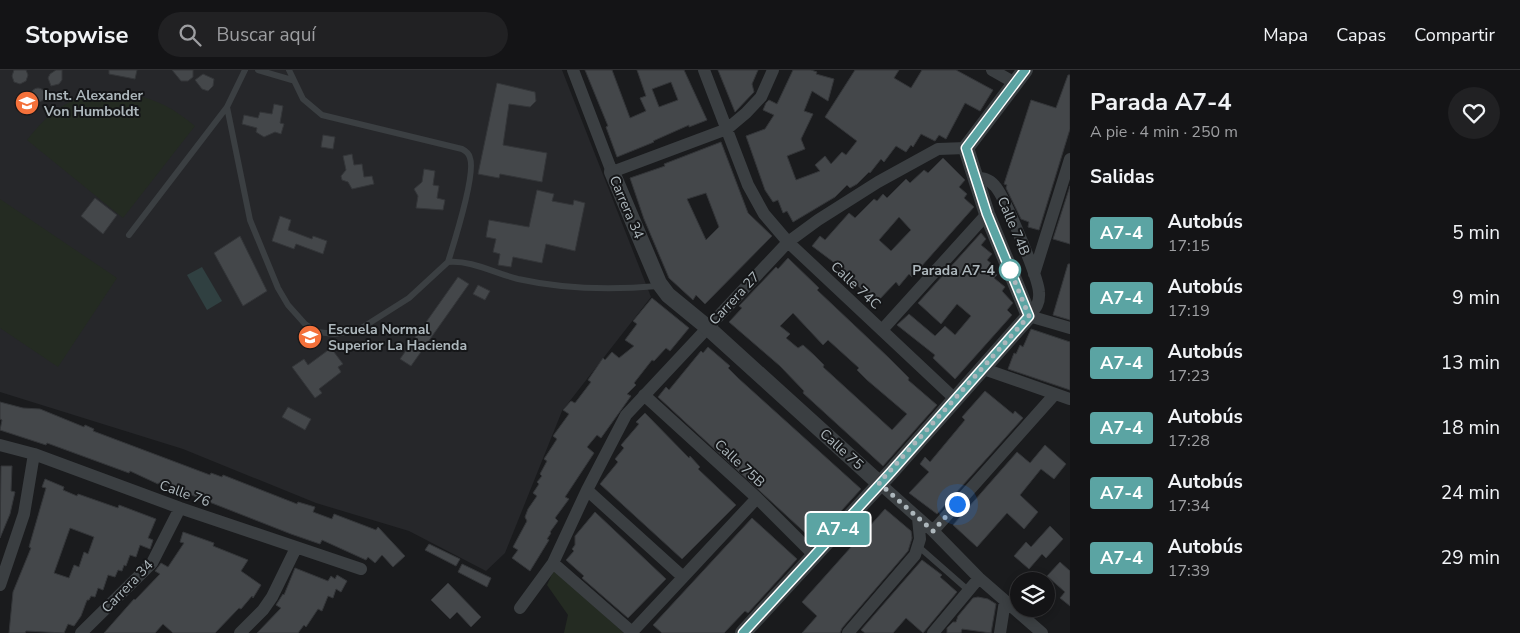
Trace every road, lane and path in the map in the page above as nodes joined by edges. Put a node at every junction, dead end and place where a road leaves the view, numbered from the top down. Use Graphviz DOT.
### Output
graph roads {
  1 [pos="245,70"];
  2 [pos="258,70"];
  3 [pos="289,70"];
  4 [pos="573,70"];
  5 [pos="704,70"];
  6 [pos="773,70"];
  7 [pos="992,70"];
  8 [pos="1025,70"];
  9 [pos="292,80"];
  10 [pos="1015,83"];
  11 [pos="227,108"];
  12 [pos="727,129"];
  13 [pos="966,148"];
  14 [pos="1070,159"];
  15 [pos="612,172"];
  16 [pos="974,177"];
  17 [pos="987,214"];
  18 [pos="129,235"];
  19 [pos="788,242"];
  20 [pos="448,262"];
  21 [pos="1034,274"];
  22 [pos="661,286"];
  23 [pos="1029,316"];
  24 [pos="707,327"];
  25 [pos="1070,328"];
  26 [pos="882,330"];
  27 [pos="981,368"];
  28 [pos="644,394"];
  29 [pos="1054,394"];
  30 [pos="954,398"];
  31 [pos="1070,399"];
  32 [pos="0,446"];
  33 [pos="34,454"];
  34 [pos="879,483"];
  35 [pos="587,490"];
  36 [pos="757,498"];
  37 [pos="180,508"];
  38 [pos="918,518"];
  39 [pos="933,531"];
  40 [pos="919,547"];
  41 [pos="296,548"];
  42 [pos="814,555"];
  43 [pos="553,563"];
  44 [pos="361,569"];
  45 [pos="683,577"];
  46 [pos="979,578"];
  47 [pos="0,585"];
  48 [pos="968,590"];
  49 [pos="1005,601"];
  50 [pos="520,608"];
  51 [pos="632,632"];
  52 [pos="81,633"];
  53 [pos="240,633"];
  54 [pos="743,633"];
  55 [pos="848,633"];
  56 [pos="933,633"];
  57 [pos="1000,633"];
  58 [pos="1042,633"];
  1 -- 11 [label="lane"];
  2 -- 9 [label="lane"];
  3 -- 9 [label="lane"];
  4 -- 15 [label="street, Carrera 34"];
  5 -- 12 [label="street, Calle 74C"];
  6 -- 12 [label="street"];
  7 -- 10 [label="street"];
  8 -- 10 [label="street"];
  9 -- 20 [label="lane"];
  10 -- 13 [label="street"];
  11 -- 18 [label="lane"];
  11 -- 20 [label="lane"];
  12 -- 15 [label="street"];
  12 -- 19 [label="street, Calle 74C"];
  13 -- 16 [label="street, Calle 74B"];
  13 -- 19 [label="street, Carrera 27"];
  14 -- 21 [label="street"];
  15 -- 22 [label="street, Carrera 34"];
  16 -- 17 [label="street, Calle 74B"];
  16 -- 21 [label="street, Calle 74B"];
  17 -- 23 [label="street, Calle 74B"];
  17 -- 26 [label="street"];
  19 -- 24 [label="street, Carrera 27"];
  19 -- 26 [label="street, Calle 74C"];
  20 -- 22 [label="lane"];
  21 -- 23 [label="street, Calle 74B"];
  22 -- 24 [label="street, Carrera 34"];
  23 -- 25 [label="street"];
  23 -- 27 [label="street"];
  24 -- 28 [label="street, Carrera 27"];
  24 -- 34 [label="street, Calle 75"];
  26 -- 30 [label="street, Calle 74C"];
  27 -- 29 [label="street"];
  27 -- 30 [label="street"];
  28 -- 35 [label="street, Carrera 27"];
  28 -- 36 [label="street, Calle 75B"];
  29 -- 31 [label="street"];
  29 -- 39 [label="street"];
  30 -- 34 [label="street"];
  32 -- 33 [label="street, Calle 76"];
  33 -- 37 [label="street, Calle 76"];
  33 -- 47 [label="street"];
  34 -- 38 [label="street, Calle 75"];
  34 -- 42 [label="street"];
  35 -- 43 [label="street, Carrera 27"];
  35 -- 45 [label="street"];
  36 -- 42 [label="street, Calle 75B"];
  36 -- 45 [label="street"];
  37 -- 41 [label="street, Calle 76"];
  37 -- 52 [label="street, Carrera 34"];
  38 -- 39 [label="street, Calle 75"];
  38 -- 40 [label="street"];
  39 -- 46 [label="street, Calle 75"];
  40 -- 48 [label="lane"];
  40 -- 55 [label="street"];
  41 -- 44 [label="street, Calle 76"];
  41 -- 53 [label="street"];
  42 -- 54 [label="street"];
  43 -- 50 [label="street, Carrera 27"];
  43 -- 51 [label="street"];
  45 -- 51 [label="street"];
  46 -- 48 [label="street"];
  46 -- 49 [label="street, Calle 75"];
  48 -- 56 [label="street"];
  49 -- 57 [label="street"];
  49 -- 58 [label="street, Calle 75"];
}
